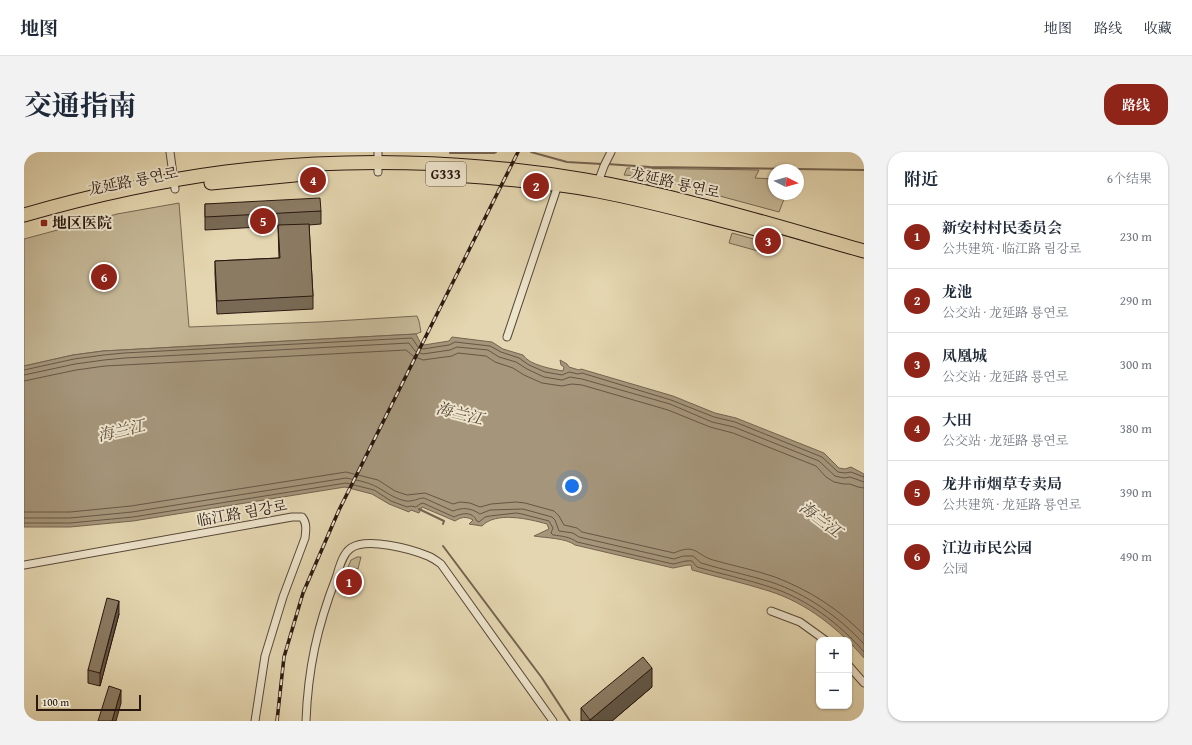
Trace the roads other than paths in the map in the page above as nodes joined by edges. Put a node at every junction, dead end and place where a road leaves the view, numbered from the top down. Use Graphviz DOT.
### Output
graph roads {
  1 [pos="170,152"];
  2 [pos="611,152"];
  3 [pos="378,162"];
  4 [pos="175,184"];
  5 [pos="558,185"];
  6 [pos="597,186"];
  7 [pos="24,215"];
  8 [pos="24,223"];
  9 [pos="864,251"];
  10 [pos="864,260"];
  11 [pos="507,337"];
  12 [pos="24,564"];
  13 [pos="771,611"];
  14 [pos="821,637"];
  15 [pos="852,669"];
  16 [pos="864,683"];
  17 [pos="255,721"];
  18 [pos="306,721"];
  19 [pos="553,721"];
  1 -- 4 [label="street"];
  2 -- 6 [label="street"];
  3 -- 4 [label="highway, 龙延路 룡연로 / G333"];
  3 -- 5 [label="highway, 龙延路 룡연로 / G333"];
  3 -- 6 [label="highway, 龙延路 룡연로 / G333"];
  4 -- 7 [label="highway, 龙延路 룡연로 / G333"];
  4 -- 8 [label="highway, 龙延路 룡연로 / G333"];
  5 -- 6 [label="highway, 龙延路 룡연로 / G333"];
  5 -- 11 [label="street"];
  6 -- 9 [label="highway, 龙延路 룡연로 / G333"];
  6 -- 10 [label="highway, 龙延路 룡연로 / G333"];
  12 -- 17 [label="street, 临江路 림강로"];
  13 -- 14 [label="street"];
  15 -- 16 [label="street"];
  18 -- 19 [label="street"];
}
